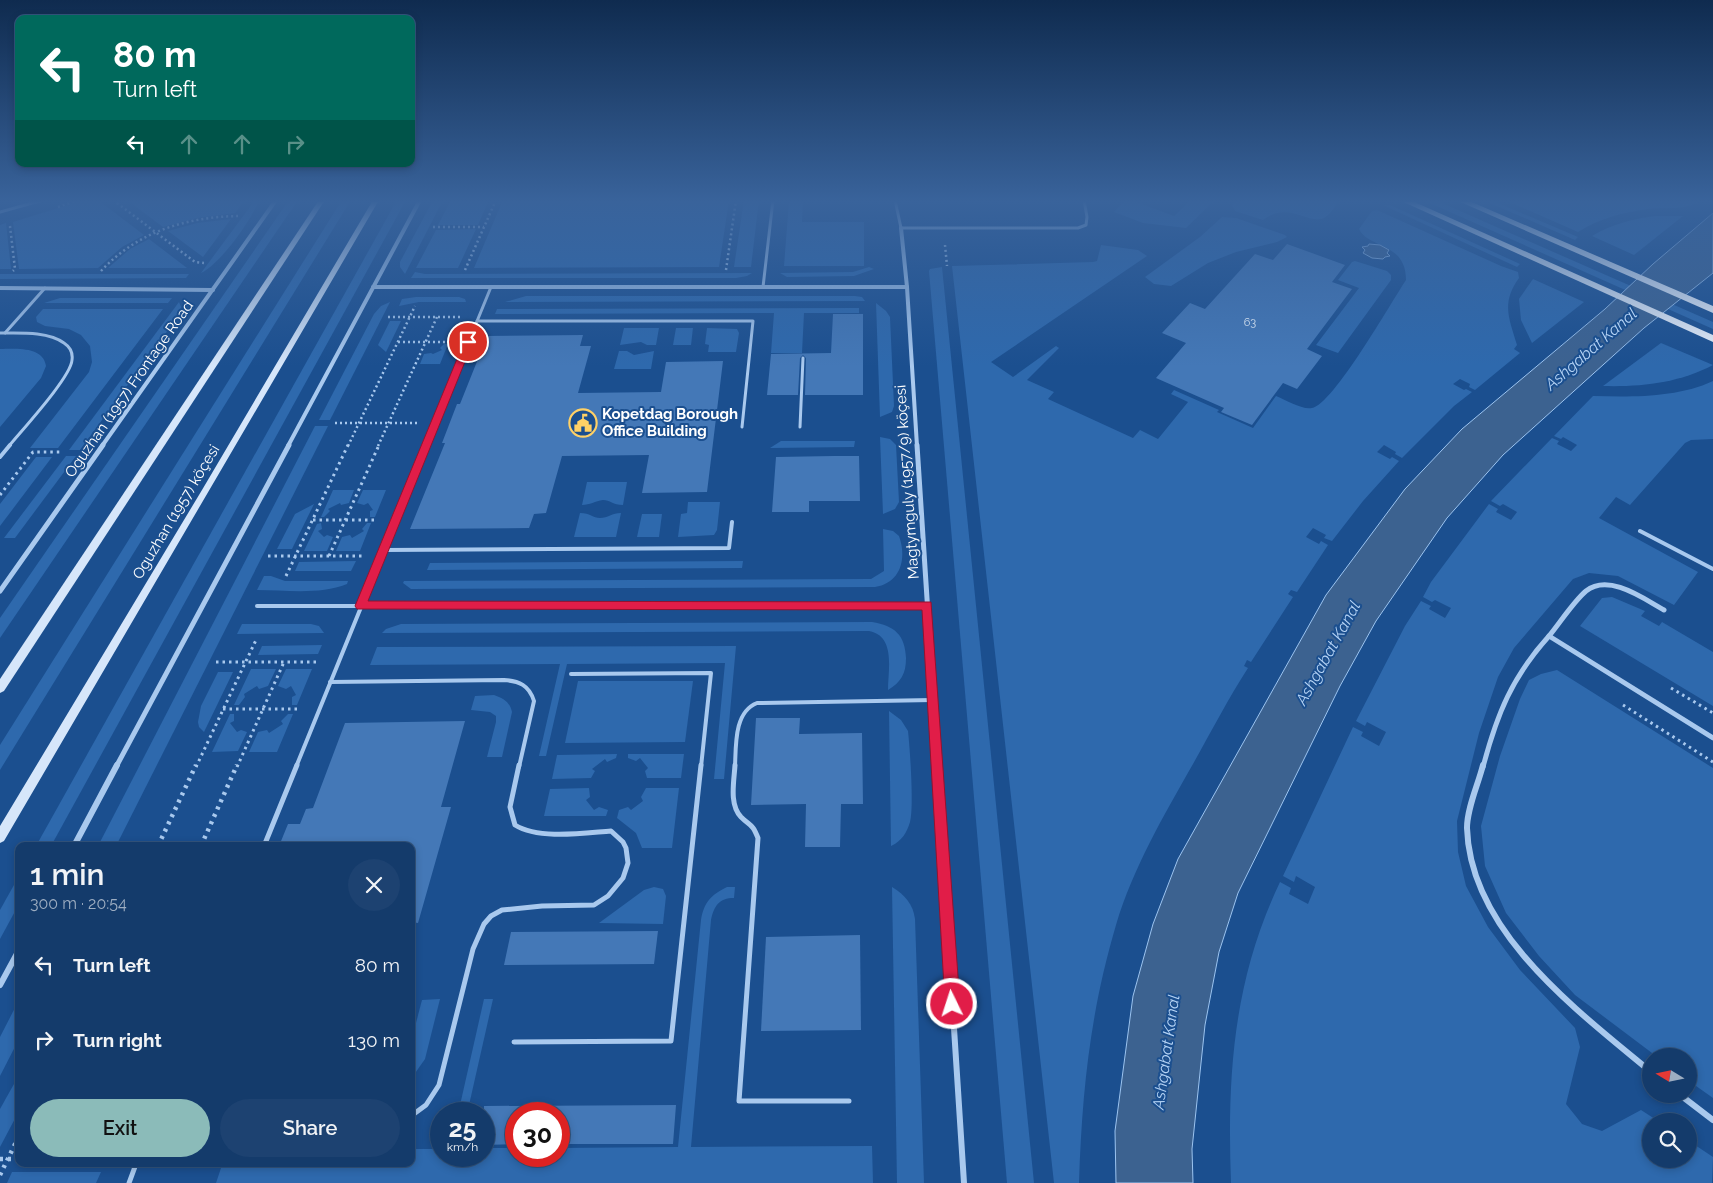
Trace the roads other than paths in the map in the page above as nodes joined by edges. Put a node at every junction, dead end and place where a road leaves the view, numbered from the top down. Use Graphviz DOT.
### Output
graph roads {
  1 [pos="237,255"];
  2 [pos="286,255"];
  3 [pos="344,255"];
  4 [pos="390,255"];
  5 [pos="767,255"];
  6 [pos="904,255"];
  7 [pos="1526,255"];
  8 [pos="1588,255"];
  9 [pos="373,287"];
  10 [pos="490,287"];
  11 [pos="763,287"];
  12 [pos="907,287"];
  13 [pos="0,288"];
  14 [pos="45,288"];
  15 [pos="213,290"];
  16 [pos="1713,310"];
  17 [pos="477,321"];
  18 [pos="0,334"];
  19 [pos="5,334"];
  20 [pos="1712,339"];
  21 [pos="803,358"];
  22 [pos="742,427"];
  23 [pos="800,427"];
  24 [pos="0,457"];
  25 [pos="732,522"];
  26 [pos="1640,531"];
  27 [pos="384,550"];
  28 [pos="1713,569"];
  29 [pos="0,591"];
  30 [pos="257,606"];
  31 [pos="361,606"];
  32 [pos="927,606"];
  33 [pos="1664,610"];
  34 [pos="1549,636"];
  35 [pos="572,674"];
  36 [pos="330,682"];
  37 [pos="0,688"];
  38 [pos="933,700"];
  39 [pos="1713,738"];
  40 [pos="0,837"];
  41 [pos="76,842"];
  42 [pos="266,842"];
  43 [pos="15,957"];
  44 [pos="0,985"];
  45 [pos="514,1042"];
  46 [pos="1642,1064"];
  47 [pos="849,1101"];
  48 [pos="1690,1103"];
  49 [pos="415,1113"];
  50 [pos="1713,1120"];
  51 [pos="135,1167"];
  52 [pos="129,1183"];
  53 [pos="964,1183"];
  1 -- 15 [label="street, Oguzhan (1957) Frontage Road"];
  2 -- 37 [label="main road"];
  3 -- 40 [label="main road, Oguzhan (1957) köçesi"];
  4 -- 9 [label="street"];
  5 -- 11 [label="lane"];
  6 -- 12 [label="street, Magtymguly (1957/9) köçesi"];
  7 -- 20 [label="main road"];
  8 -- 16 [label="main road"];
  9 -- 10 [label="street"];
  9 -- 41 [label="street"];
  10 -- 11 [label="street"];
  10 -- 17 [label="lane"];
  11 -- 12 [label="street"];
  12 -- 32 [label="street, Magtymguly (1957/9) köçesi"];
  13 -- 14 [label="street"];
  14 -- 15 [label="street"];
  14 -- 19 [label="lane"];
  15 -- 29 [label="street, Oguzhan (1957) Frontage Road"];
  17 -- 22 [label="lane"];
  17 -- 27 [label="lane"];
  18 -- 19 [label="lane"];
  19 -- 24 [label="lane"];
  21 -- 23 [label="lane"];
  25 -- 27 [label="lane"];
  26 -- 28 [label="lane"];
  27 -- 31 [label="lane"];
  30 -- 31 [label="lane"];
  31 -- 32 [label="lane"];
  31 -- 36 [label="lane"];
  32 -- 38 [label="street, Magtymguly (1957/9) köçesi"];
  33 -- 34 [label="street"];
  34 -- 39 [label="street"];
  34 -- 46 [label="street"];
  35 -- 45 [label="lane"];
  36 -- 42 [label="lane"];
  36 -- 49 [label="lane"];
  38 -- 47 [label="lane"];
  38 -- 53 [label="street, Magtymguly (1957/9) köçesi"];
  43 -- 44 [label="street"];
  48 -- 50 [label="street"];
  51 -- 52 [label="lane"];
}
